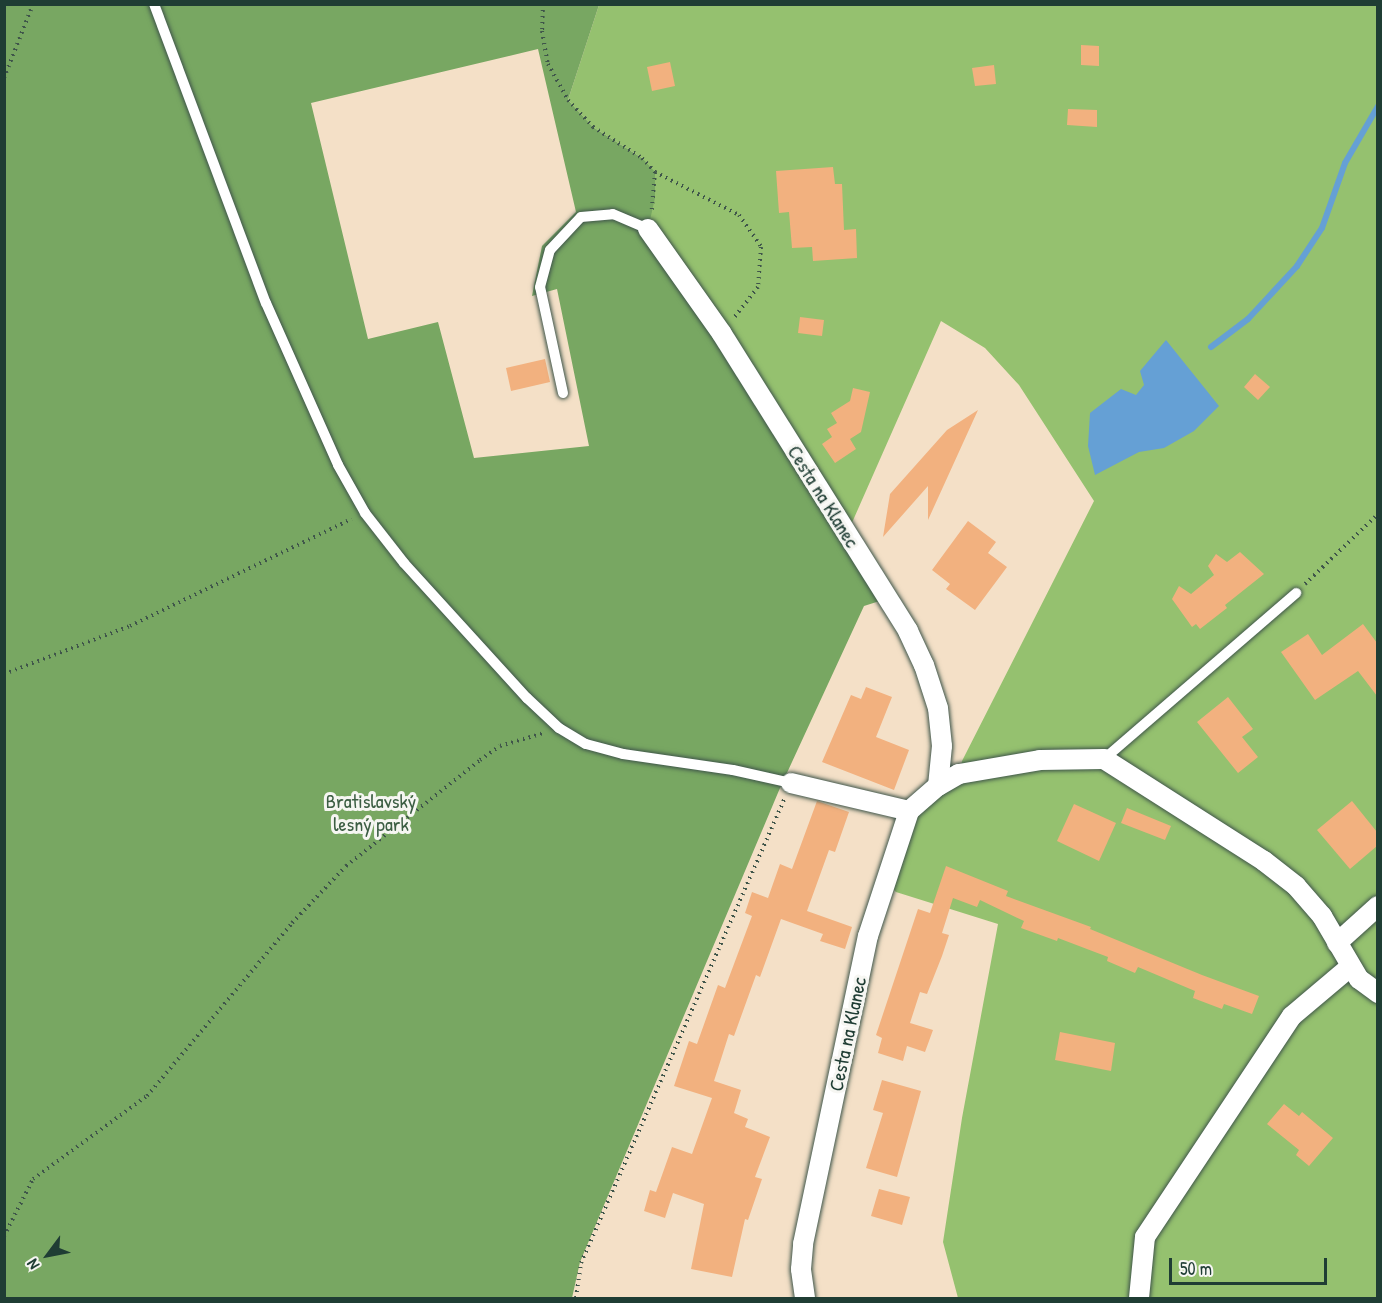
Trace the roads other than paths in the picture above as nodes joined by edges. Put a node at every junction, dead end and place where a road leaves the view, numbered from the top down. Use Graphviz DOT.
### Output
graph roads {
  1 [pos="154,4"];
  2 [pos="648,229"];
  3 [pos="564,393"];
  4 [pos="1296,593"];
  5 [pos="1104,759"];
  6 [pos="791,783"];
  7 [pos="938,786"];
  8 [pos="909,811"];
  9 [pos="1377,906"];
  10 [pos="1337,942"];
  11 [pos="1350,967"];
  12 [pos="1377,993"];
  13 [pos="805,1299"];
  14 [pos="1139,1299"];
  1 -- 6 [label="lane"];
  2 -- 3 [label="lane"];
  2 -- 7 [label="street, Cesta na Klanec"];
  4 -- 5 [label="lane"];
  5 -- 7 [label="street"];
  5 -- 10 [label="street"];
  6 -- 8 [label="street"];
  7 -- 8 [label="street"];
  8 -- 13 [label="street, Cesta na Klanec"];
  9 -- 10 [label="street"];
  10 -- 11 [label="street"];
  11 -- 12 [label="street"];
  11 -- 14 [label="street"];
}
